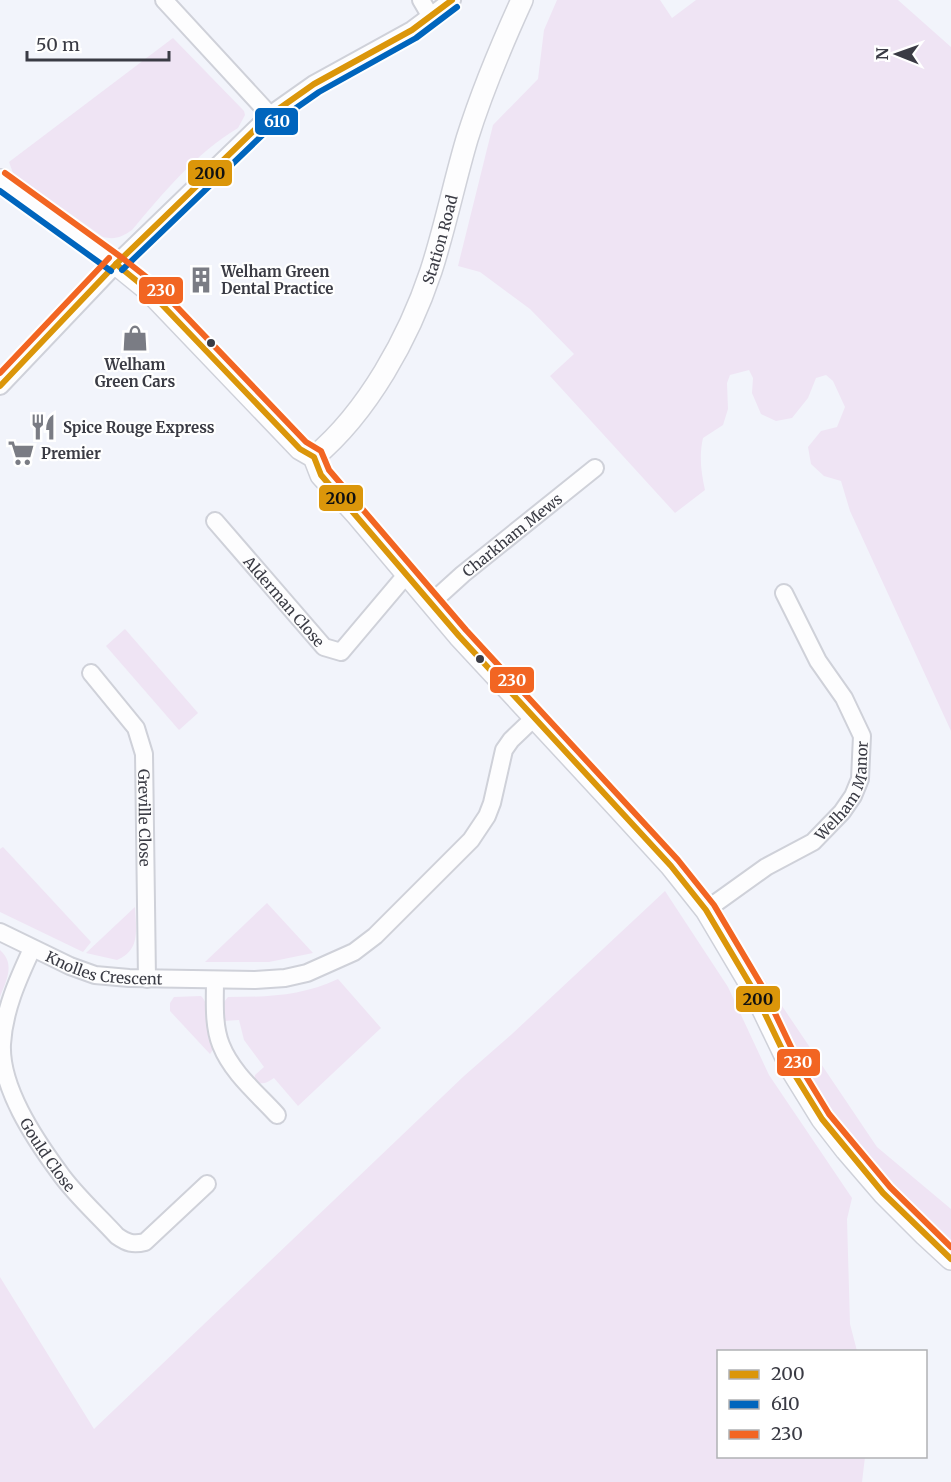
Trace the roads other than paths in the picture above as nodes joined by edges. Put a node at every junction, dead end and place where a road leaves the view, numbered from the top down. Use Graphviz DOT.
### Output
graph roads {
  1 [pos="164,0"];
  2 [pos="421,0"];
  3 [pos="452,0"];
  4 [pos="522,0"];
  5 [pos="431,17"];
  6 [pos="270,115"];
  7 [pos="0,180"];
  8 [pos="116,264"];
  9 [pos="0,386"];
  10 [pos="314,457"];
  11 [pos="595,468"];
  12 [pos="215,521"];
  13 [pos="406,575"];
  14 [pos="784,593"];
  15 [pos="431,603"];
  16 [pos="91,673"];
  17 [pos="534,718"];
  18 [pos="706,910"];
  19 [pos="0,932"];
  20 [pos="32,949"];
  21 [pos="147,979"];
  22 [pos="214,980"];
  23 [pos="277,1115"];
  24 [pos="207,1184"];
  25 [pos="951,1259"];
  1 -- 6 [label="street"];
  2 -- 5 [label="street"];
  3 -- 5 [label="street"];
  4 -- 10 [label="street, Station Road"];
  5 -- 6 [label="street"];
  6 -- 8 [label="street"];
  7 -- 8 [label="street"];
  8 -- 9 [label="street"];
  8 -- 10 [label="street"];
  10 -- 13 [label="street"];
  11 -- 15 [label="street, Charkham Mews"];
  12 -- 13 [label="street, Alderman Close"];
  13 -- 15 [label="street"];
  14 -- 18 [label="street, Welham Manor"];
  15 -- 17 [label="street"];
  16 -- 21 [label="street, Greville Close"];
  17 -- 18 [label="street"];
  17 -- 22 [label="street, Knolles Crescent"];
  18 -- 25 [label="street"];
  19 -- 20 [label="street, Knolles Crescent"];
  20 -- 21 [label="street, Knolles Crescent"];
  20 -- 24 [label="street, Gould Close"];
  21 -- 22 [label="street, Knolles Crescent"];
  22 -- 23 [label="street"];
}
